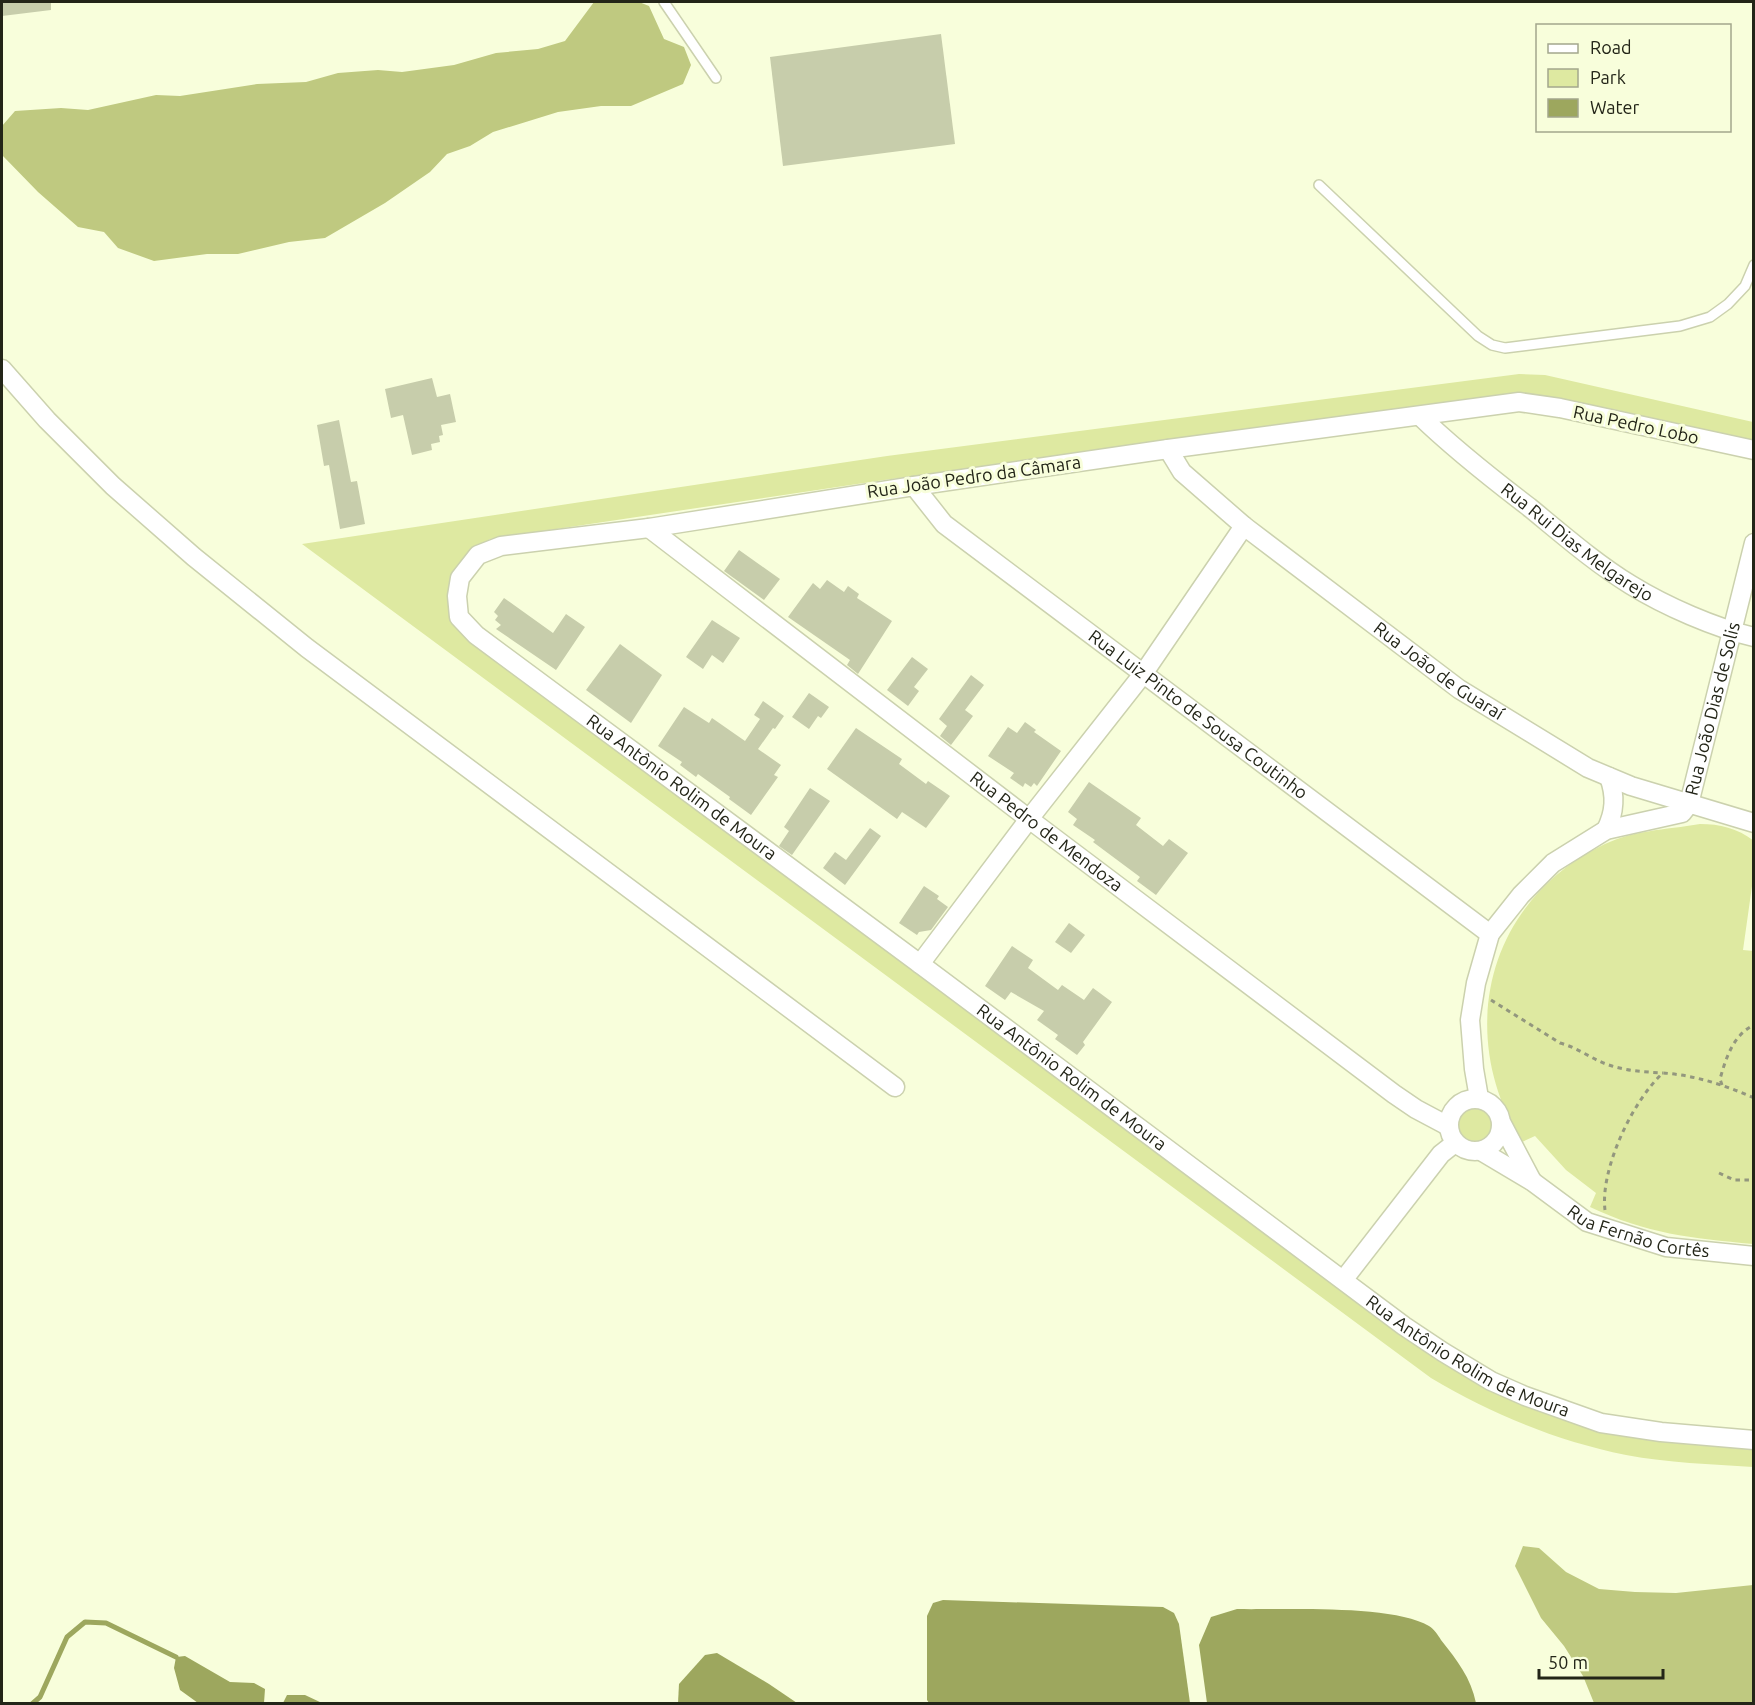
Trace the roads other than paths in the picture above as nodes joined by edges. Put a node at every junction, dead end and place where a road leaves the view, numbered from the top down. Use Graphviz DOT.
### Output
graph roads {
  1 [pos="664,2"];
  2 [pos="716,78"];
  3 [pos="1319,185"];
  4 [pos="1754,265"];
  5 [pos="2,369"];
  6 [pos="1519,402"];
  7 [pos="1420,416"];
  8 [pos="1167,449"];
  9 [pos="1754,450"];
  10 [pos="914,486"];
  11 [pos="1244,526"];
  12 [pos="649,528"];
  13 [pos="1754,543"];
  14 [pos="456,596"];
  15 [pos="1732,632"];
  16 [pos="1754,637"];
  17 [pos="1143,674"];
  18 [pos="1609,777"];
  19 [pos="1689,804"];
  20 [pos="1029,819"];
  21 [pos="1754,823"];
  22 [pos="1606,830"];
  23 [pos="1490,934"];
  24 [pos="920,964"];
  25 [pos="895,1087"];
  26 [pos="1479,1098"];
  27 [pos="1502,1124"];
  28 [pos="1452,1134"];
  29 [pos="1480,1151"];
  30 [pos="1533,1182"];
  31 [pos="1754,1256"];
  32 [pos="1344,1279"];
  33 [pos="1754,1440"];
  1 -- 2 [label="lane"];
  3 -- 4 [label="lane"];
  5 -- 25 [label="street"];
  6 -- 7 [label="street, Rua João Pedro da Câmara"];
  6 -- 9 [label="street, Rua Pedro Lobo"];
  7 -- 8 [label="street, Rua João Pedro da Câmara"];
  7 -- 15 [label="street, Rua Rui Dias Melgarejo"];
  8 -- 10 [label="street, Rua João Pedro da Câmara"];
  8 -- 11 [label="street, Rua João de Guaraí"];
  10 -- 12 [label="street, Rua João Pedro da Câmara"];
  10 -- 17 [label="street, Rua Luiz Pinto de Sousa Coutinho"];
  11 -- 17 [label="street"];
  11 -- 18 [label="street, Rua João de Guaraí"];
  12 -- 14 [label="street, Rua João Pedro da Câmara"];
  12 -- 20 [label="street, Rua Pedro de Mendoza"];
  13 -- 15 [label="street, Rua João Dias de Solis"];
  14 -- 24 [label="street, Rua Antônio Rolim de Moura"];
  15 -- 16 [label="street, Rua Rui Dias Melgarejo"];
  15 -- 19 [label="street, Rua João Dias de Solis"];
  17 -- 20 [label="street"];
  17 -- 23 [label="street, Rua Luiz Pinto de Sousa Coutinho"];
  18 -- 19 [label="street, Rua João de Guaraí"];
  18 -- 22 [label="street"];
  19 -- 21 [label="street, Rua João de Guaraí"];
  19 -- 22 [label="street"];
  20 -- 24 [label="street"];
  20 -- 28 [label="street, Rua Pedro de Mendoza"];
  22 -- 23 [label="street"];
  23 -- 26 [label="street"];
  24 -- 32 [label="street, Rua Antônio Rolim de Moura"];
  26 -- 27 [label="street"];
  26 -- 28 [label="street"];
  27 -- 29 [label="street"];
  27 -- 30 [label="street, Rua Fernão Cortês"];
  28 -- 29 [label="street"];
  28 -- 32 [label="street"];
  29 -- 30 [label="street, Rua Fernão Cortês"];
  30 -- 31 [label="street, Rua Fernão Cortês"];
  32 -- 33 [label="street, Rua Antônio Rolim de Moura"];
}
